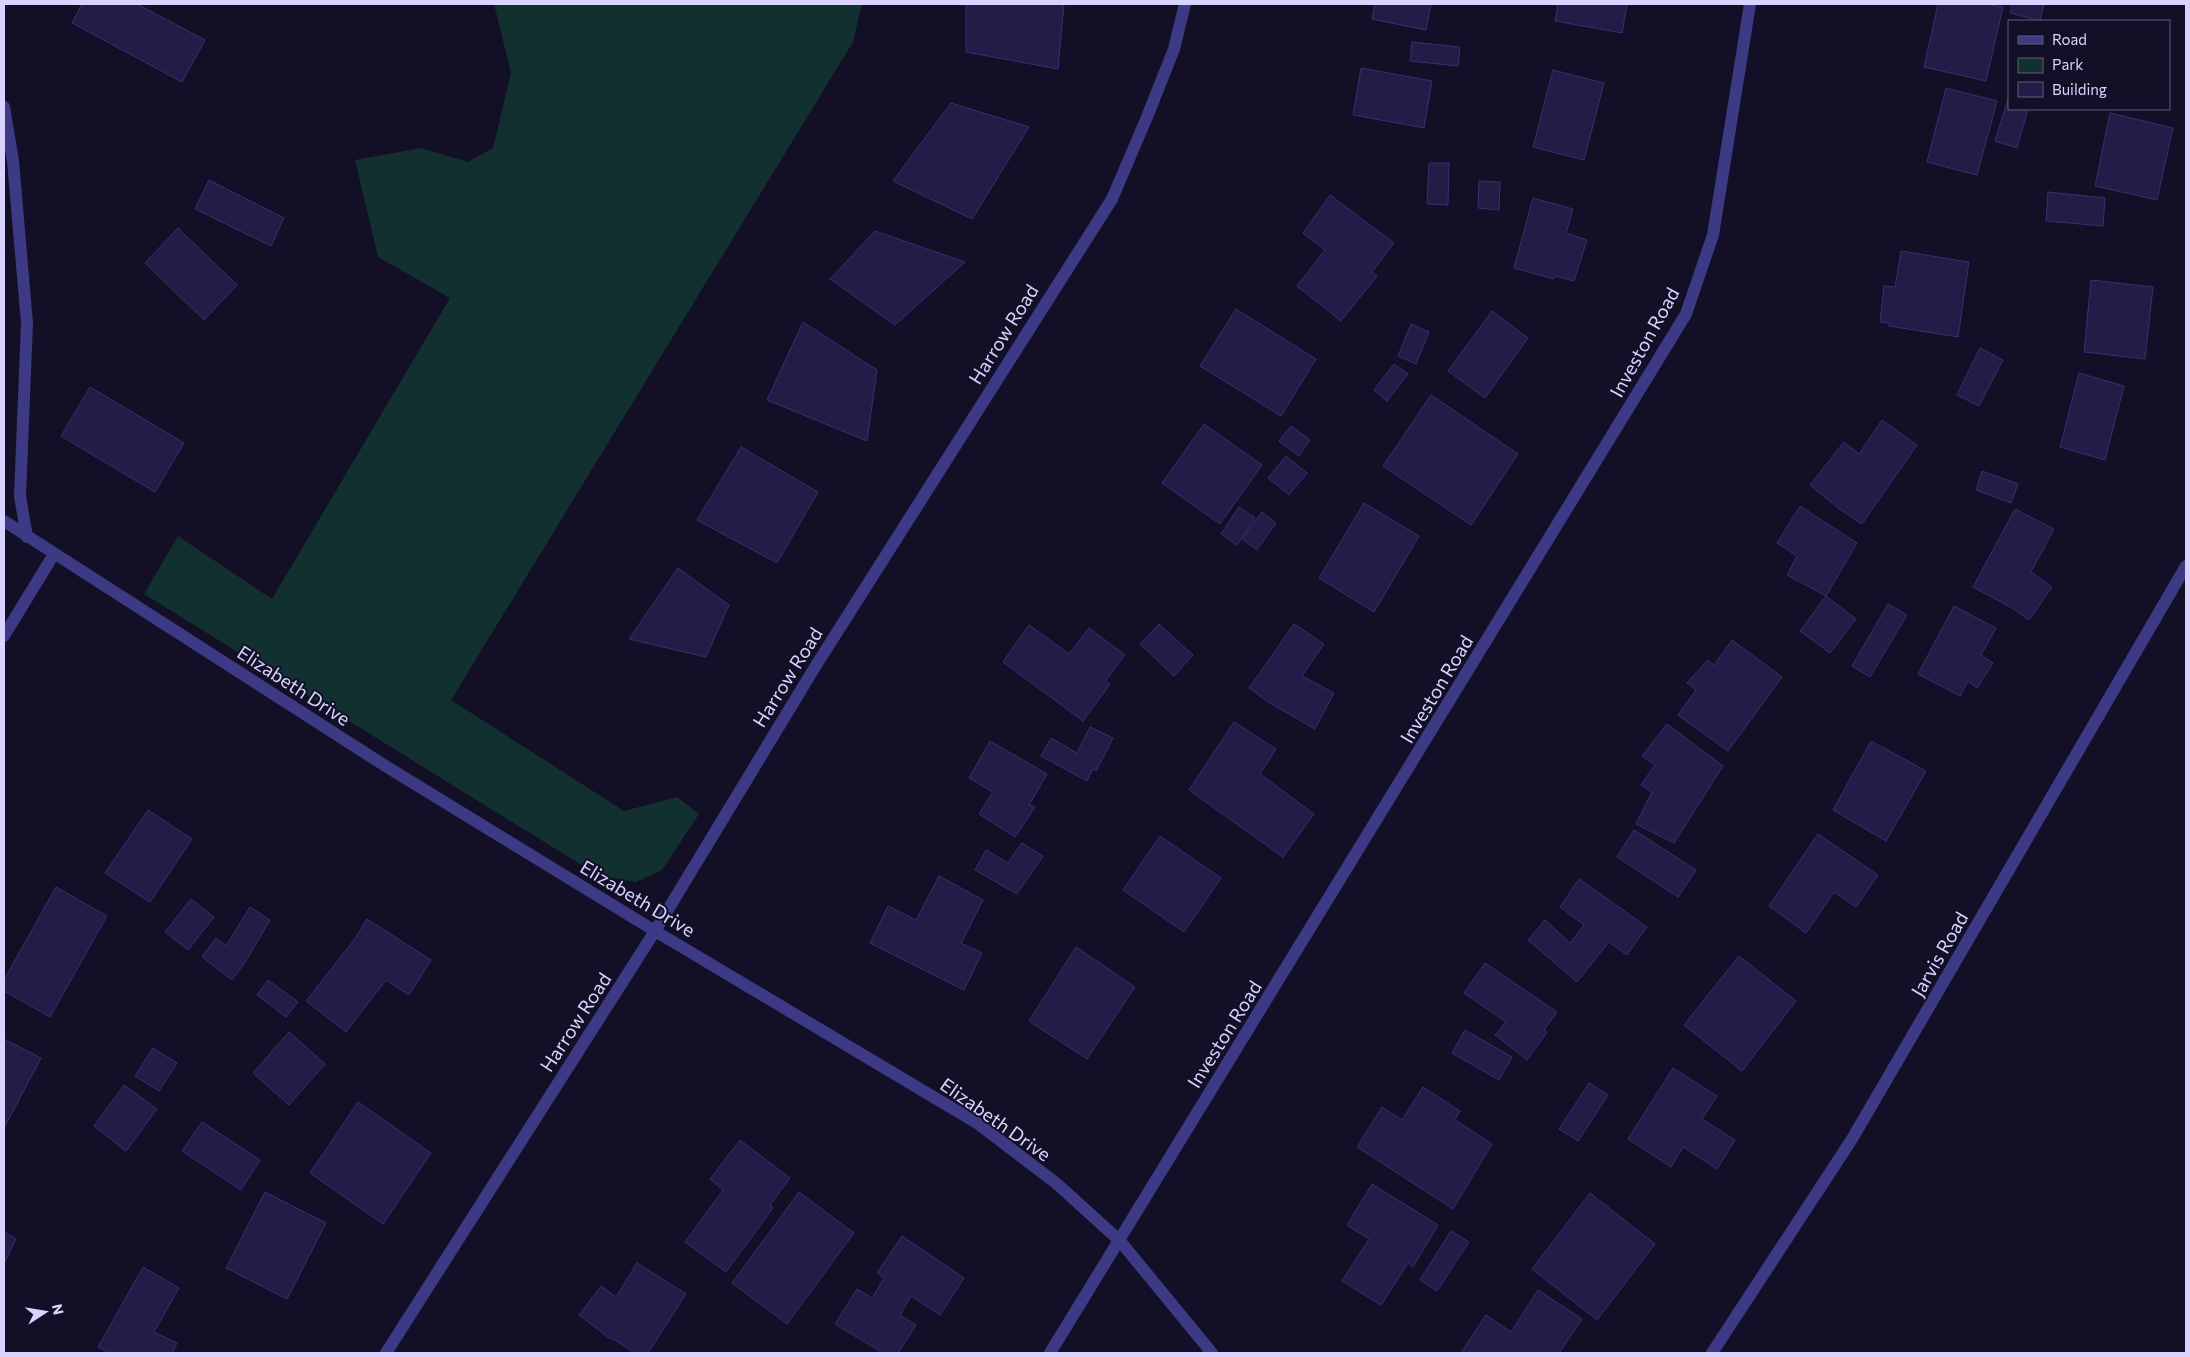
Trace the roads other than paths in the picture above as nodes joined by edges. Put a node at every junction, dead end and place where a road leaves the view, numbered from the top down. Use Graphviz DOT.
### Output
graph roads {
  1 [pos="1185,4"];
  2 [pos="1750,4"];
  3 [pos="4,107"];
  4 [pos="4,522"];
  5 [pos="27,536"];
  6 [pos="54,554"];
  7 [pos="2186,566"];
  8 [pos="4,636"];
  9 [pos="655,931"];
  10 [pos="1120,1241"];
  11 [pos="386,1353"];
  12 [pos="1050,1353"];
  13 [pos="1212,1353"];
  14 [pos="1712,1353"];
  1 -- 9 [label="street, Harrow Road"];
  2 -- 10 [label="street, Investon Road"];
  3 -- 5 [label="street"];
  4 -- 5 [label="street, Elizabeth Drive"];
  5 -- 6 [label="street, Elizabeth Drive"];
  6 -- 8 [label="street"];
  6 -- 9 [label="street, Elizabeth Drive"];
  7 -- 14 [label="street, Jarvis Road"];
  9 -- 10 [label="street, Elizabeth Drive"];
  9 -- 11 [label="street, Harrow Road"];
  10 -- 12 [label="street, Investon Road"];
  10 -- 13 [label="street, Elizabeth Drive"];
}
